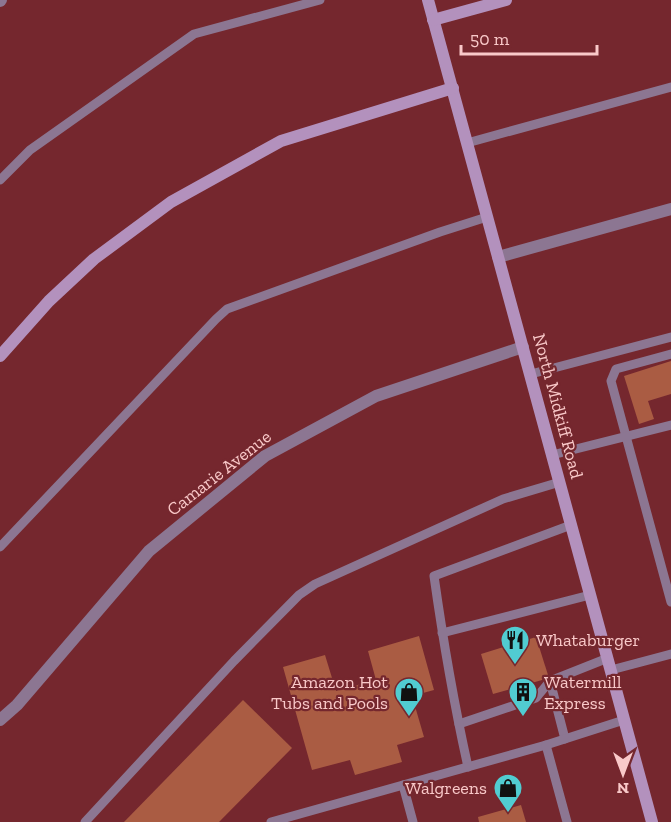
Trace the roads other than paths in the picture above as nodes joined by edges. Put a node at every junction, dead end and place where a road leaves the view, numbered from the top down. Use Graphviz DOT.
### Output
graph roads {
  1 [pos="320,0"];
  2 [pos="428,0"];
  3 [pos="506,0"];
  4 [pos="433,20"];
  5 [pos="671,87"];
  6 [pos="453,88"];
  7 [pos="467,143"];
  8 [pos="0,180"];
  9 [pos="671,209"];
  10 [pos="487,217"];
  11 [pos="498,257"];
  12 [pos="671,337"];
  13 [pos="523,347"];
  14 [pos="671,354"];
  15 [pos="0,356"];
  16 [pos="531,374"];
  17 [pos="671,425"];
  18 [pos="626,436"];
  19 [pos="552,455"];
  20 [pos="560,482"];
  21 [pos="571,525"];
  22 [pos="0,547"];
  23 [pos="590,595"];
  24 [pos="671,602"];
  25 [pos="442,633"];
  26 [pos="671,654"];
  27 [pos="609,664"];
  28 [pos="550,681"];
  29 [pos="0,720"];
  30 [pos="624,720"];
  31 [pos="459,724"];
  32 [pos="565,739"];
  33 [pos="546,746"];
  34 [pos="468,767"];
  35 [pos="403,785"];
  36 [pos="85,822"];
  37 [pos="271,822"];
  38 [pos="413,822"];
  39 [pos="567,822"];
  40 [pos="652,822"];
  1 -- 8 [label="lane"];
  2 -- 4 [label="main road, North Midkiff Road"];
  3 -- 4 [label="main road"];
  4 -- 6 [label="main road, North Midkiff Road"];
  5 -- 7 [label="lane"];
  6 -- 7 [label="main road, North Midkiff Road"];
  6 -- 15 [label="main road"];
  7 -- 10 [label="main road, North Midkiff Road"];
  9 -- 11 [label="street"];
  10 -- 11 [label="main road, North Midkiff Road"];
  10 -- 22 [label="lane"];
  11 -- 13 [label="main road, North Midkiff Road"];
  12 -- 16 [label="lane"];
  13 -- 16 [label="main road, North Midkiff Road"];
  13 -- 29 [label="street, Camarie Avenue"];
  14 -- 18 [label="lane"];
  16 -- 19 [label="main road, North Midkiff Road"];
  17 -- 18 [label="lane"];
  18 -- 19 [label="lane"];
  18 -- 24 [label="lane"];
  19 -- 20 [label="main road, North Midkiff Road"];
  20 -- 21 [label="main road, North Midkiff Road"];
  20 -- 36 [label="lane"];
  21 -- 23 [label="main road, North Midkiff Road"];
  21 -- 25 [label="lane"];
  23 -- 25 [label="lane"];
  23 -- 27 [label="main road, North Midkiff Road"];
  25 -- 31 [label="lane"];
  26 -- 27 [label="lane"];
  27 -- 28 [label="lane"];
  27 -- 30 [label="main road, North Midkiff Road"];
  28 -- 31 [label="lane"];
  28 -- 32 [label="lane"];
  30 -- 32 [label="lane"];
  30 -- 40 [label="main road, North Midkiff Road"];
  31 -- 34 [label="lane"];
  32 -- 33 [label="lane"];
  33 -- 34 [label="lane"];
  33 -- 39 [label="lane"];
  34 -- 35 [label="lane"];
  35 -- 37 [label="lane"];
  35 -- 38 [label="lane"];
}
